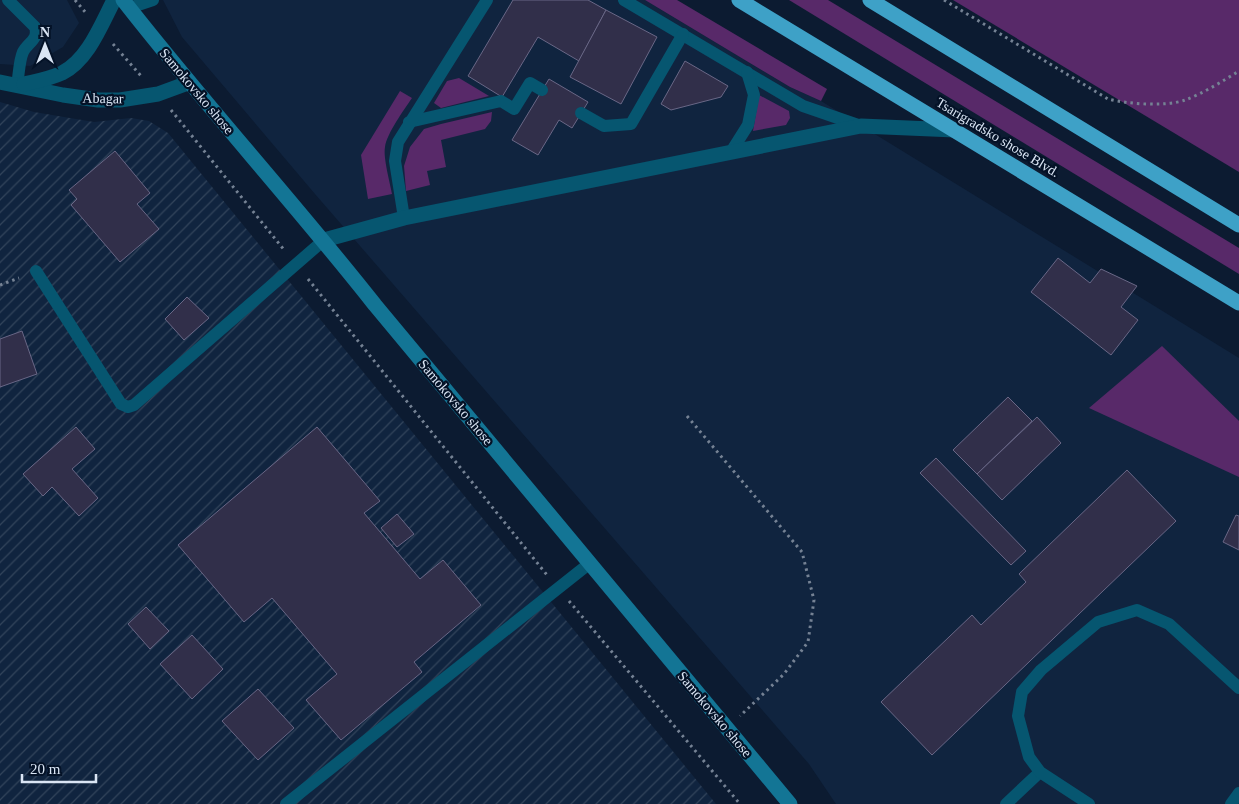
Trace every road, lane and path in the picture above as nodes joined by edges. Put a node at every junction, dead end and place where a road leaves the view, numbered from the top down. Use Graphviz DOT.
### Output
graph roads {
  1 [pos="8,0"];
  2 [pos="75,0"];
  3 [pos="114,0"];
  4 [pos="153,0"];
  5 [pos="487,0"];
  6 [pos="624,0"];
  7 [pos="739,0"];
  8 [pos="870,0"];
  9 [pos="944,0"];
  10 [pos="126,4"];
  11 [pos="882,5"];
  12 [pos="99,28"];
  13 [pos="683,34"];
  14 [pos="1239,71"];
  15 [pos="747,72"];
  16 [pos="0,82"];
  17 [pos="188,83"];
  18 [pos="17,85"];
  19 [pos="542,90"];
  20 [pos="158,94"];
  21 [pos="581,113"];
  22 [pos="409,122"];
  23 [pos="861,126"];
  24 [pos="955,130"];
  25 [pos="731,152"];
  26 [pos="404,218"];
  27 [pos="1239,225"];
  28 [pos="324,240"];
  29 [pos="296,264"];
  30 [pos="36,272"];
  31 [pos="1239,303"];
  32 [pos="687,416"];
  33 [pos="590,563"];
  34 [pos="558,589"];
  35 [pos="1239,688"];
  36 [pos="728,729"];
  37 [pos="1040,772"];
  38 [pos="1239,793"];
  39 [pos="286,804"];
  40 [pos="740,804"];
  41 [pos="790,804"];
  42 [pos="1006,804"];
  43 [pos="1089,804"];
  44 [pos="1231,804"];
  1 -- 18 [label="lane"];
  2 -- 12 [label="path"];
  3 -- 12 [label="street, Abagar"];
  4 -- 10 [label="lane"];
  5 -- 22 [label="lane"];
  6 -- 13 [label="lane"];
  7 -- 24 [label="highway, Tsarigradsko shose Blvd."];
  8 -- 11 [label="highway"];
  9 -- 14 [label="path"];
  10 -- 17 [label="main road, Samokovsko shose"];
  11 -- 27 [label="highway"];
  12 -- 18 [label="street, Abagar"];
  12 -- 20 [label="path"];
  13 -- 15 [label="lane"];
  13 -- 21 [label="lane"];
  15 -- 23 [label="lane"];
  15 -- 25 [label="lane"];
  16 -- 18 [label="street, Abagar"];
  17 -- 20 [label="street, Abagar"];
  17 -- 28 [label="main road, Samokovsko shose"];
  18 -- 20 [label="street, Abagar"];
  19 -- 22 [label="lane"];
  20 -- 29 [label="path"];
  22 -- 26 [label="lane"];
  23 -- 24 [label="street"];
  23 -- 25 [label="street"];
  24 -- 31 [label="highway, Tsarigradsko shose Blvd."];
  25 -- 26 [label="street"];
  26 -- 28 [label="street"];
  28 -- 29 [label="lane"];
  28 -- 33 [label="main road, Samokovsko shose"];
  29 -- 30 [label="lane"];
  29 -- 34 [label="path"];
  32 -- 36 [label="path"];
  33 -- 34 [label="lane"];
  33 -- 36 [label="main road, Samokovsko shose"];
  34 -- 39 [label="lane"];
  34 -- 40 [label="path"];
  35 -- 37 [label="lane"];
  36 -- 41 [label="main road, Samokovsko shose"];
  37 -- 42 [label="lane"];
  37 -- 43 [label="lane"];
  38 -- 44 [label="lane"];
}
